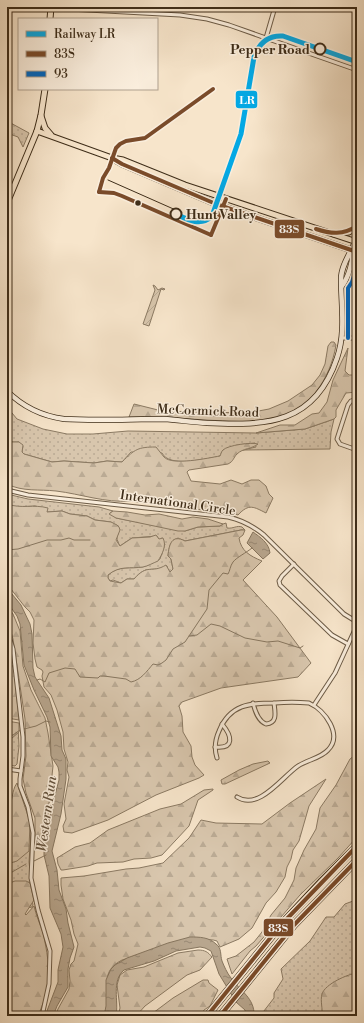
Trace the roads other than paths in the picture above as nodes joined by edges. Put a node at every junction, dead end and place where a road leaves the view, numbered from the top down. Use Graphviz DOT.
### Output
graph roads {
  1 [pos="275,7"];
  2 [pos="51,8"];
  3 [pos="50,18"];
  4 [pos="266,38"];
  5 [pos="357,70"];
  6 [pos="45,90"];
  7 [pos="41,115"];
  8 [pos="37,131"];
  9 [pos="52,136"];
  10 [pos="170,182"];
  11 [pos="7,183"];
  12 [pos="7,188"];
  13 [pos="13,188"];
  14 [pos="7,203"];
  15 [pos="357,226"];
  16 [pos="332,234"];
  17 [pos="356,241"];
  18 [pos="355,251"];
  19 [pos="342,338"];
  20 [pos="357,338"];
  21 [pos="7,391"];
  22 [pos="357,399"];
  23 [pos="357,450"];
  24 [pos="7,490"];
  25 [pos="294,564"];
  26 [pos="357,624"];
  27 [pos="7,630"];
  28 [pos="348,644"];
  29 [pos="253,703"];
  30 [pos="274,703"];
  31 [pos="314,706"];
  32 [pos="222,724"];
  33 [pos="215,747"];
  34 [pos="217,758"];
  35 [pos="7,769"];
  36 [pos="20,771"];
  37 [pos="237,797"];
  38 [pos="357,846"];
  39 [pos="357,860"];
  40 [pos="42,1016"];
  41 [pos="208,1016"];
  42 [pos="220,1016"];
  1 -- 4 [label="street"];
  2 -- 3 [label="main road"];
  2 -- 4 [label="street"];
  4 -- 5 [label="street"];
  6 -- 7 [label="main road"];
  7 -- 8 [label="main road"];
  7 -- 9 [label="main road"];
  8 -- 9 [label="main road"];
  8 -- 13 [label="main road"];
  9 -- 10 [label="main road"];
  10 -- 16 [label="main road"];
  10 -- 18 [label="main road"];
  11 -- 13 [label="street"];
  12 -- 13 [label="street"];
  13 -- 14 [label="main road"];
  15 -- 16 [label="main road"];
  16 -- 17 [label="main road"];
  17 -- 18 [label="main road, McCormick Road"];
  18 -- 19 [label="main road, McCormick Road"];
  19 -- 20 [label="street"];
  19 -- 21 [label="main road, McCormick Road"];
  22 -- 23 [label="street"];
  24 -- 25 [label="street, International Circle"];
  25 -- 26 [label="street, International Circle"];
  25 -- 28 [label="street"];
  26 -- 28 [label="street"];
  27 -- 36 [label="street"];
  28 -- 31 [label="street"];
  29 -- 30 [label="street"];
  29 -- 30 [label="street"];
  29 -- 32 [label="street"];
  30 -- 31 [label="street"];
  31 -- 37 [label="street"];
  32 -- 33 [label="street"];
  32 -- 33 [label="street"];
  33 -- 34 [label="street"];
  35 -- 36 [label="street"];
  36 -- 40 [label="street"];
  38 -- 41 [label="highway"];
  39 -- 42 [label="highway"];
}
